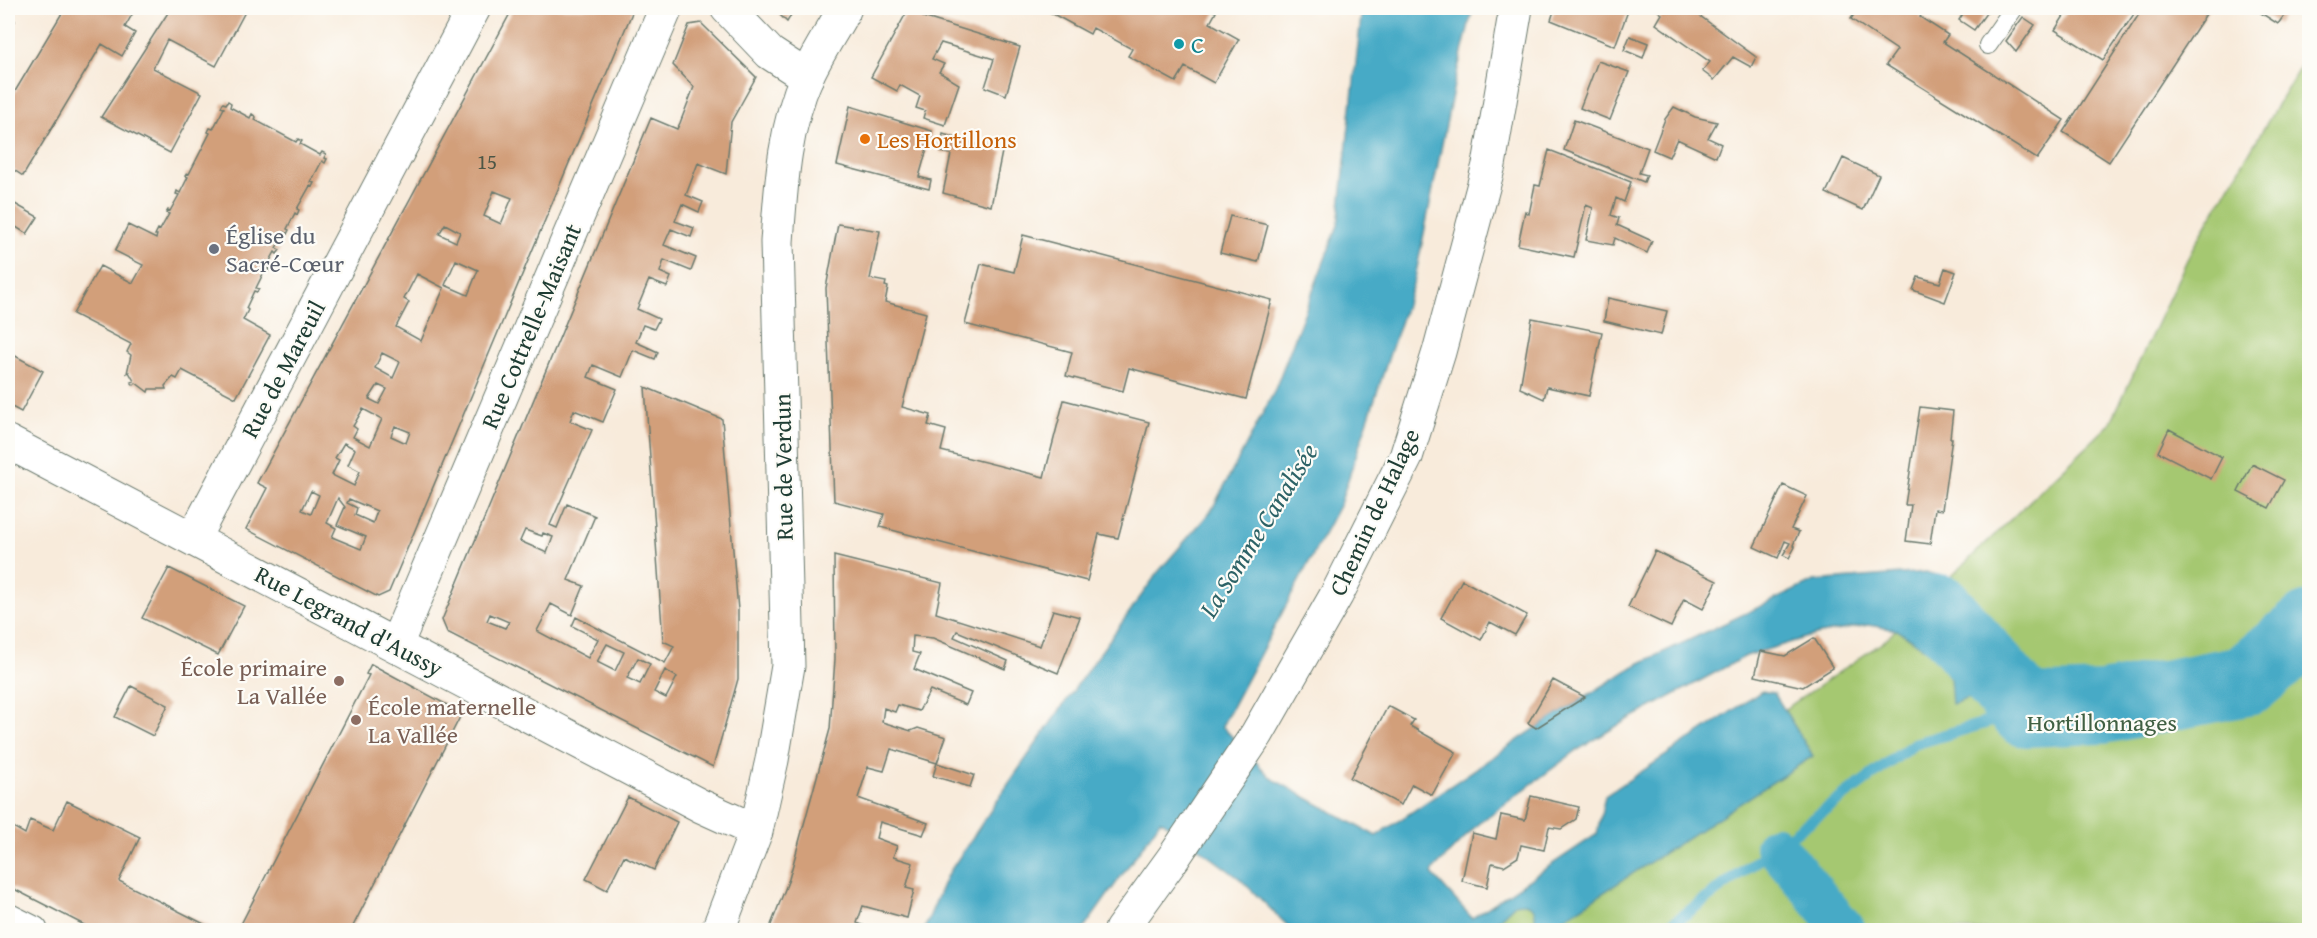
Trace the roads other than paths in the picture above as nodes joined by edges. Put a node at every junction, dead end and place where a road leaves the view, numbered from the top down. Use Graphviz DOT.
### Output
graph roads {
  1 [pos="474,8"];
  2 [pos="666,8"];
  3 [pos="727,8"];
  4 [pos="845,8"];
  5 [pos="1516,8"];
  6 [pos="2014,8"];
  7 [pos="1988,45"];
  8 [pos="807,77"];
  9 [pos="8,442"];
  10 [pos="193,539"];
  11 [pos="396,645"];
  12 [pos="756,831"];
  13 [pos="8,917"];
  14 [pos="34,930"];
  15 [pos="718,930"];
  16 [pos="1120,930"];
  1 -- 10 [label="street, Rue de Mareuil"];
  2 -- 11 [label="street, Rue Cottrelle-Maisant"];
  3 -- 8 [label="street"];
  4 -- 8 [label="street, Rue de Verdun"];
  5 -- 16 [label="street, Chemin de Halage"];
  6 -- 7 [label="lane"];
  8 -- 12 [label="street, Rue de Verdun"];
  9 -- 10 [label="street, Rue Legrand d'Aussy"];
  10 -- 11 [label="street, Rue Legrand d'Aussy"];
  11 -- 12 [label="street, Rue Legrand d'Aussy"];
  12 -- 15 [label="street, Rue de Verdun"];
  13 -- 14 [label="street"];
}
